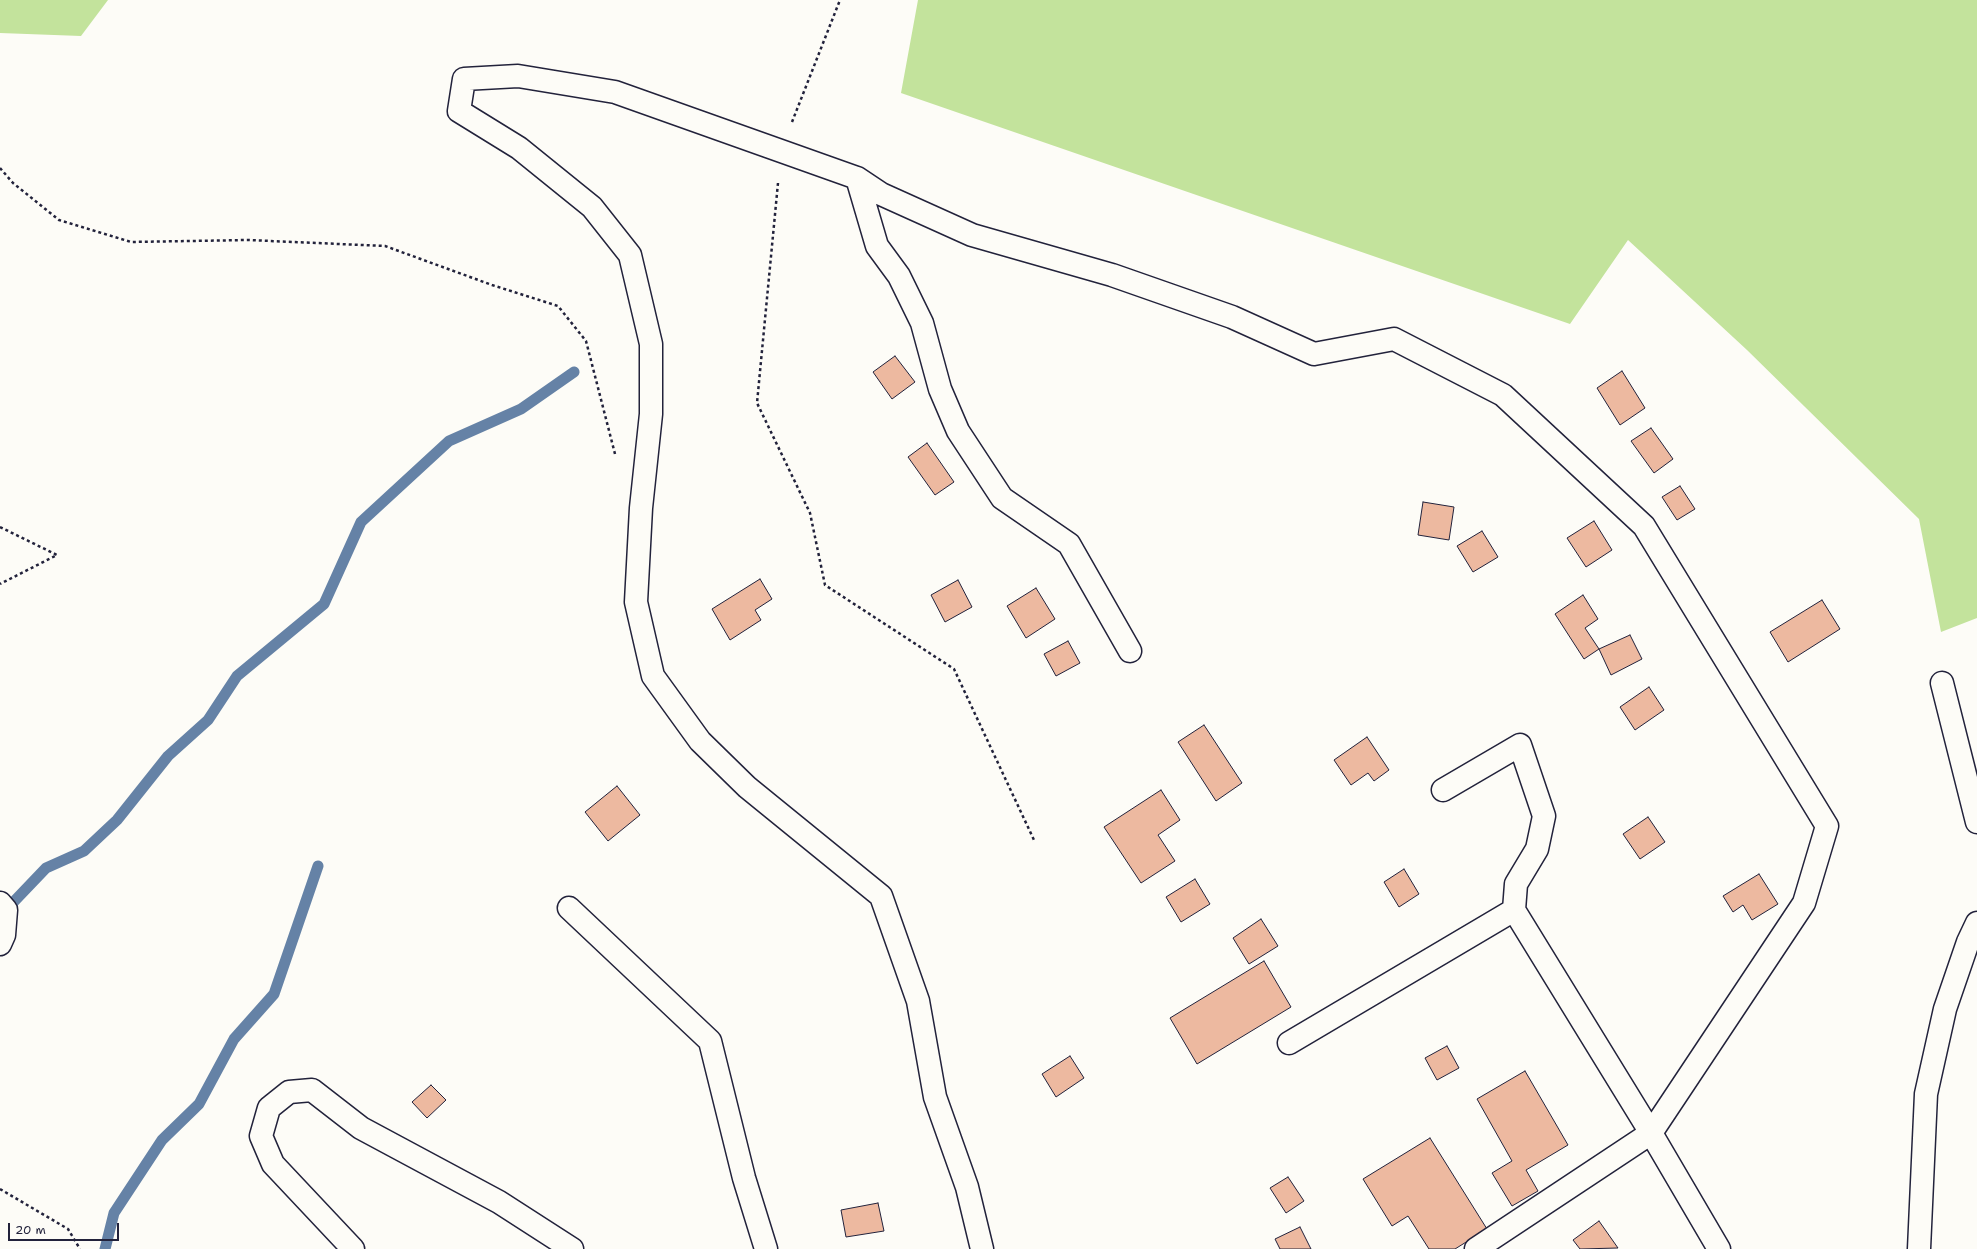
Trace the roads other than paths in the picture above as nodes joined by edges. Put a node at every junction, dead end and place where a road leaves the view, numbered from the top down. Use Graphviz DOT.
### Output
graph roads {
  1 [pos="857,178"];
  2 [pos="1130,651"];
  3 [pos="1942,683"];
  4 [pos="1443,790"];
  5 [pos="1977,822"];
  6 [pos="0,903"];
  7 [pos="569,908"];
  8 [pos="1514,910"];
  9 [pos="1977,923"];
  10 [pos="0,944"];
  11 [pos="1289,1043"];
  12 [pos="1651,1133"];
  13 [pos="353,1249"];
  14 [pos="572,1249"];
  15 [pos="766,1249"];
  16 [pos="982,1249"];
  17 [pos="1476,1249"];
  18 [pos="1719,1249"];
  19 [pos="1919,1249"];
  1 -- 2 [label="street"];
  1 -- 12 [label="street"];
  1 -- 16 [label="street"];
  3 -- 5 [label="street"];
  4 -- 8 [label="street"];
  6 -- 10 [label="street"];
  7 -- 15 [label="street"];
  8 -- 11 [label="street"];
  8 -- 12 [label="street"];
  9 -- 19 [label="street"];
  12 -- 17 [label="street"];
  12 -- 18 [label="street"];
  13 -- 14 [label="street"];
}
